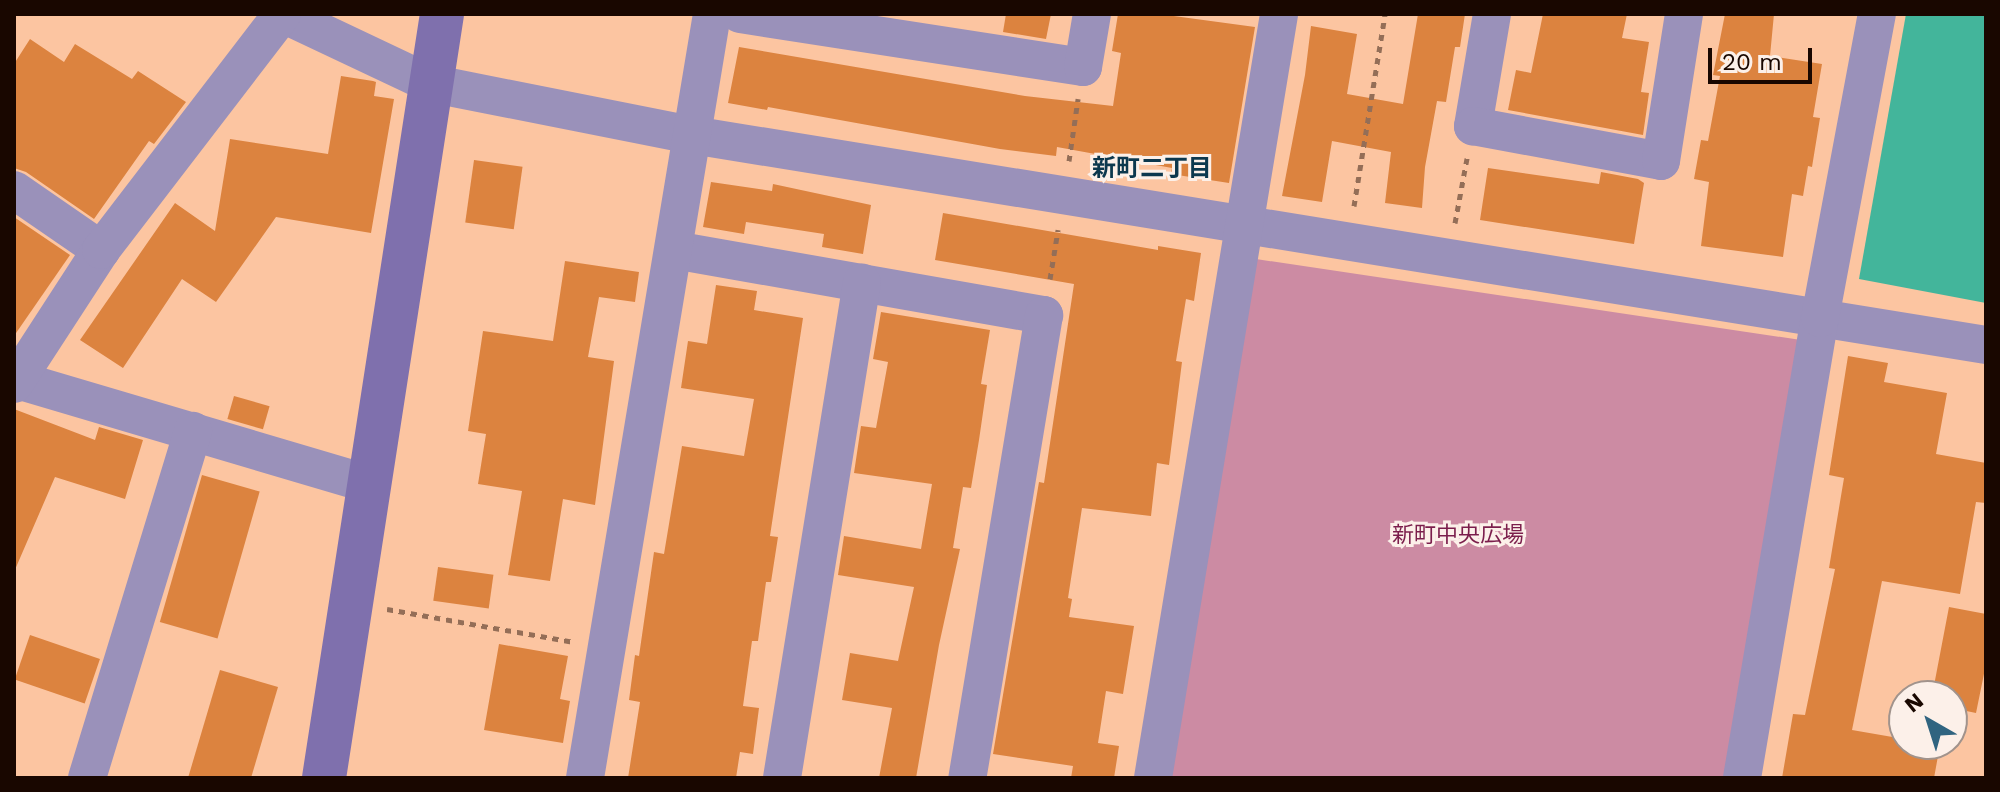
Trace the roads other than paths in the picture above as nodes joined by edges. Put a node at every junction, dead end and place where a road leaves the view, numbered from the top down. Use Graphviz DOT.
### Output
graph roads {
  1 [pos="282,14"];
  2 [pos="442,14"];
  3 [pos="712,14"];
  4 [pos="740,14"];
  5 [pos="1092,14"];
  6 [pos="1279,14"];
  7 [pos="1492,14"];
  8 [pos="1684,14"];
  9 [pos="1877,14"];
  10 [pos="902,26"];
  11 [pos="429,83"];
  12 [pos="692,135"];
  13 [pos="14,190"];
  14 [pos="1242,225"];
  15 [pos="101,250"];
  16 [pos="674,250"];
  17 [pos="862,282"];
  18 [pos="1820,318"];
  19 [pos="1986,345"];
  20 [pos="15,381"];
  21 [pos="193,431"];
  22 [pos="368,484"];
  23 [pos="87,778"];
  24 [pos="324,778"];
  25 [pos="585,778"];
  26 [pos="782,778"];
  27 [pos="967,778"];
  28 [pos="1153,778"];
  29 [pos="1742,778"];
  1 -- 11 [label="street"];
  1 -- 15 [label="street"];
  2 -- 11 [label="street"];
  3 -- 12 [label="street"];
  4 -- 10 [label="street"];
  5 -- 10 [label="street"];
  6 -- 14 [label="street"];
  7 -- 8 [label="street"];
  9 -- 18 [label="street"];
  11 -- 12 [label="street"];
  11 -- 22 [label="street"];
  12 -- 14 [label="street"];
  12 -- 16 [label="street"];
  13 -- 15 [label="street"];
  14 -- 18 [label="street"];
  14 -- 28 [label="street"];
  15 -- 20 [label="street"];
  16 -- 17 [label="street"];
  16 -- 25 [label="street"];
  17 -- 26 [label="street"];
  17 -- 27 [label="street"];
  18 -- 19 [label="street"];
  18 -- 29 [label="street"];
  20 -- 21 [label="street"];
  21 -- 22 [label="street"];
  21 -- 23 [label="street"];
  22 -- 24 [label="street"];
}
